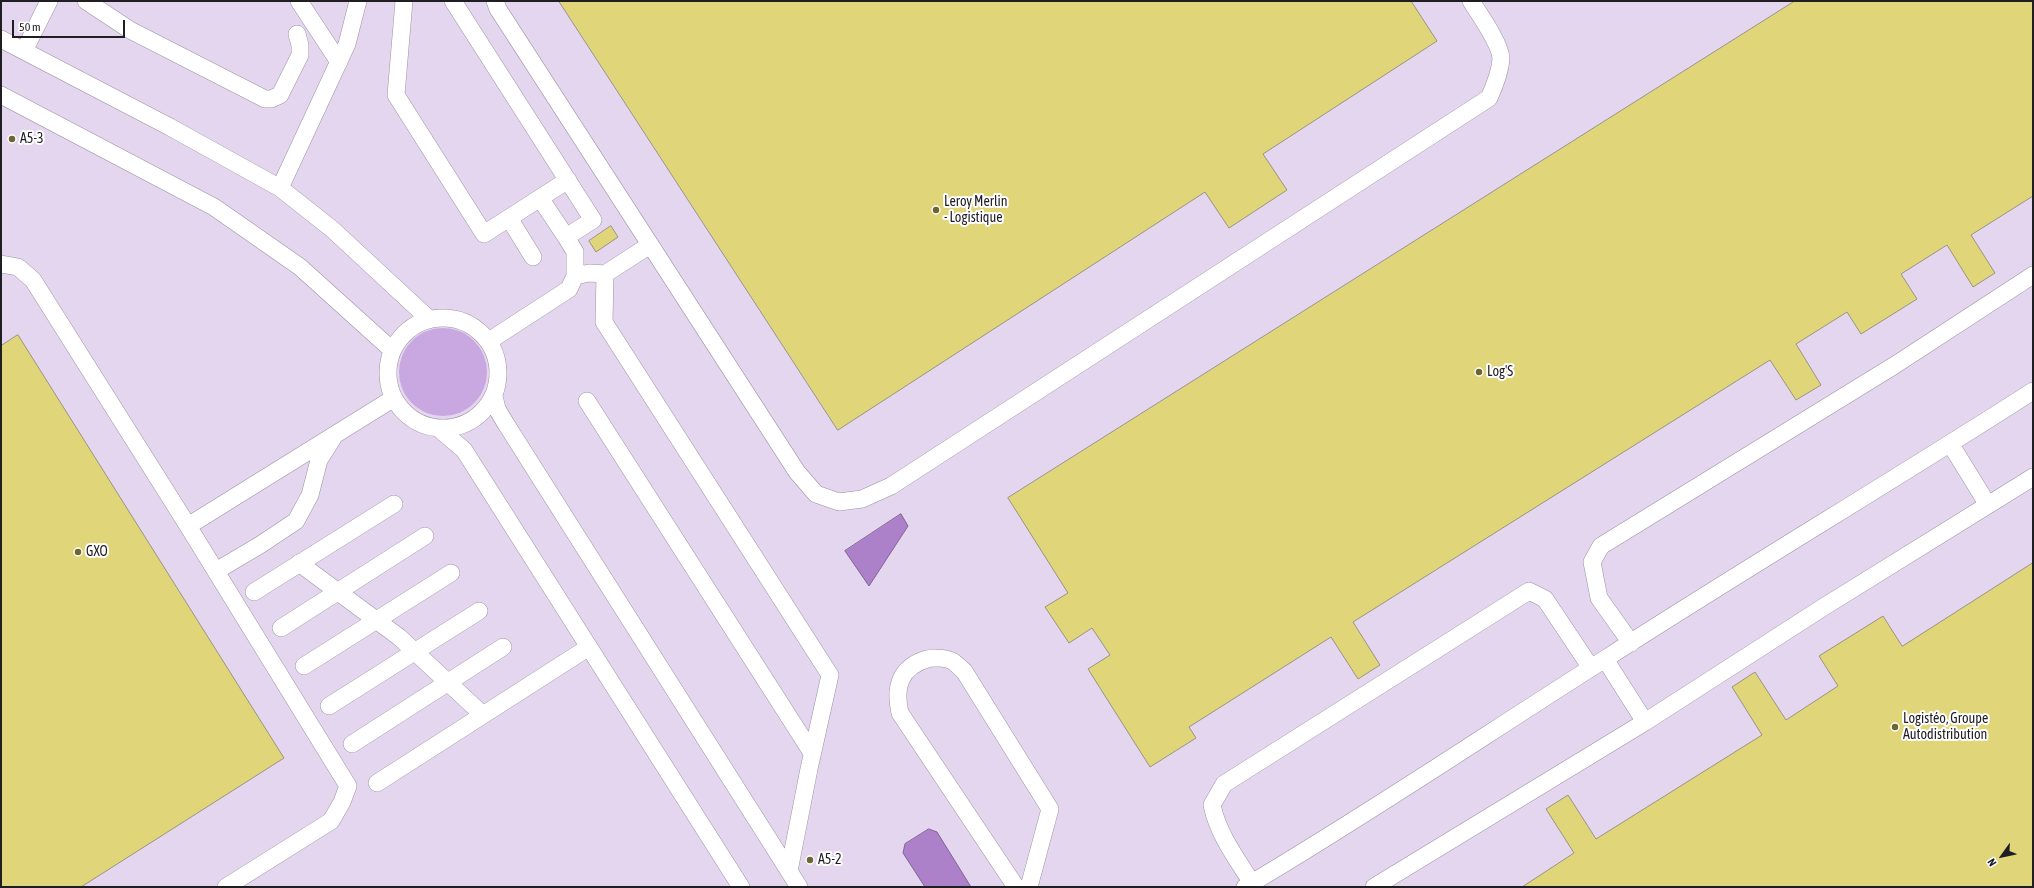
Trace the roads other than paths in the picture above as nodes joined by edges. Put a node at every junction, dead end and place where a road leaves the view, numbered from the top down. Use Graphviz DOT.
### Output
graph roads {
  1 [pos="49,1"];
  2 [pos="86,1"];
  3 [pos="299,1"];
  4 [pos="358,1"];
  5 [pos="404,1"];
  6 [pos="453,1"];
  7 [pos="495,1"];
  8 [pos="1471,1"];
  9 [pos="105,6"];
  10 [pos="297,34"];
  11 [pos="1,39"];
  12 [pos="24,51"];
  13 [pos="339,62"];
  14 [pos="1,95"];
  15 [pos="568,180"];
  16 [pos="280,188"];
  17 [pos="540,198"];
  18 [pos="509,218"];
  19 [pos="566,237"];
  20 [pos="650,245"];
  21 [pos="533,257"];
  22 [pos="1,264"];
  23 [pos="605,274"];
  24 [pos="2033,275"];
  25 [pos="575,276"];
  26 [pos="429,319"];
  27 [pos="489,341"];
  28 [pos="392,350"];
  29 [pos="2033,391"];
  30 [pos="494,396"];
  31 [pos="394,398"];
  32 [pos="587,402"];
  33 [pos="438,428"];
  34 [pos="335,434"];
  35 [pos="1950,445"];
  36 [pos="2033,477"];
  37 [pos="394,504"];
  38 [pos="1988,505"];
  39 [pos="188,526"];
  40 [pos="425,536"];
  41 [pos="299,563"];
  42 [pos="216,571"];
  43 [pos="450,573"];
  44 [pos="338,591"];
  45 [pos="254,592"];
  46 [pos="479,611"];
  47 [pos="376,619"];
  48 [pos="281,628"];
  49 [pos="1631,643"];
  50 [pos="503,647"];
  51 [pos="589,647"];
  52 [pos="414,650"];
  53 [pos="1605,659"];
  54 [pos="304,666"];
  55 [pos="1591,668"];
  56 [pos="448,682"];
  57 [pos="329,706"];
  58 [pos="483,715"];
  59 [pos="1645,722"];
  60 [pos="352,744"];
  61 [pos="812,753"];
  62 [pos="377,783"];
  63 [pos="789,872"];
  64 [pos="1248,885"];
  65 [pos="226,887"];
  66 [pos="741,887"];
  67 [pos="799,887"];
  68 [pos="1016,887"];
  69 [pos="1029,887"];
  70 [pos="1374,887"];
  1 -- 12 [label="street"];
  2 -- 9 [label="street"];
  3 -- 13 [label="street"];
  4 -- 13 [label="street"];
  5 -- 18 [label="street"];
  6 -- 15 [label="street"];
  7 -- 20 [label="street"];
  8 -- 20 [label="street"];
  9 -- 10 [label="street"];
  11 -- 12 [label="street"];
  12 -- 16 [label="street"];
  13 -- 16 [label="street"];
  14 -- 28 [label="street"];
  15 -- 17 [label="street"];
  15 -- 19 [label="street"];
  16 -- 26 [label="street"];
  17 -- 18 [label="street"];
  17 -- 19 [label="street"];
  18 -- 21 [label="street"];
  19 -- 25 [label="street"];
  20 -- 23 [label="street"];
  22 -- 39 [label="street"];
  23 -- 25 [label="street"];
  23 -- 61 [label="street"];
  24 -- 49 [label="street"];
  25 -- 27 [label="street"];
  26 -- 27 [label="street"];
  26 -- 28 [label="street"];
  27 -- 30 [label="street"];
  28 -- 31 [label="street"];
  29 -- 35 [label="street"];
  30 -- 33 [label="street"];
  30 -- 63 [label="street"];
  31 -- 33 [label="street"];
  31 -- 34 [label="street"];
  32 -- 61 [label="street"];
  33 -- 51 [label="street"];
  34 -- 39 [label="street"];
  34 -- 42 [label="street"];
  35 -- 38 [label="street"];
  35 -- 49 [label="street"];
  36 -- 38 [label="street"];
  37 -- 41 [label="street"];
  38 -- 59 [label="street"];
  39 -- 42 [label="street"];
  40 -- 44 [label="street"];
  41 -- 44 [label="street"];
  41 -- 45 [label="street"];
  42 -- 65 [label="street"];
  43 -- 47 [label="street"];
  44 -- 47 [label="street"];
  44 -- 48 [label="street"];
  46 -- 52 [label="street"];
  47 -- 52 [label="street"];
  47 -- 54 [label="street"];
  49 -- 53 [label="street"];
  50 -- 56 [label="street"];
  51 -- 58 [label="street"];
  51 -- 66 [label="street"];
  52 -- 56 [label="street"];
  52 -- 57 [label="street"];
  53 -- 55 [label="street"];
  53 -- 59 [label="street"];
  55 -- 64 [label="street"];
  55 -- 64 [label="street"];
  56 -- 58 [label="street"];
  56 -- 60 [label="street"];
  58 -- 62 [label="street"];
  59 -- 70 [label="street"];
  61 -- 63 [label="street"];
  63 -- 67 [label="street"];
  68 -- 69 [label="street"];
}
